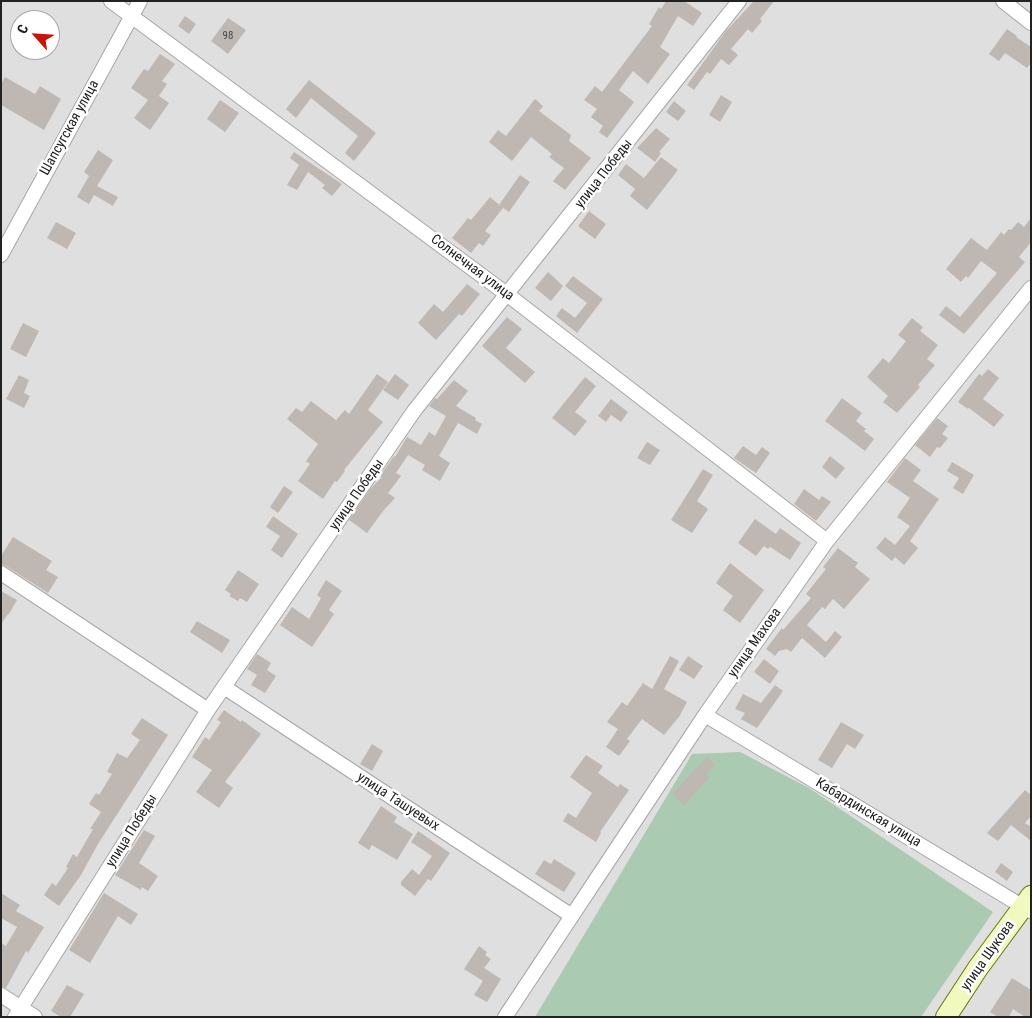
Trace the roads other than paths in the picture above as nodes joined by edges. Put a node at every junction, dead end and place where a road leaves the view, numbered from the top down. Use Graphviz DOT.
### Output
graph roads {
  1 [pos="111,1"];
  2 [pos="140,1"];
  3 [pos="739,1"];
  4 [pos="1003,1"];
  5 [pos="131,16"];
  6 [pos="1031,22"];
  7 [pos="1,255"];
  8 [pos="1031,288"];
  9 [pos="508,295"];
  10 [pos="827,541"];
  11 [pos="1,573"];
  12 [pos="224,687"];
  13 [pos="208,710"];
  14 [pos="704,715"];
  15 [pos="1028,904"];
  16 [pos="572,916"];
  17 [pos="1,995"];
  18 [pos="18,1012"];
  19 [pos="35,1017"];
  20 [pos="505,1017"];
  21 [pos="946,1017"];
  1 -- 5 [label="street, Солнечная улица"];
  2 -- 5 [label="street, Шапсугская улица"];
  3 -- 9 [label="street, улица Победы"];
  4 -- 6 [label="street"];
  5 -- 7 [label="street, Шапсугская улица"];
  5 -- 9 [label="street, Солнечная улица"];
  8 -- 10 [label="street, улица Махова"];
  9 -- 10 [label="street, Солнечная улица"];
  9 -- 12 [label="street, улица Победы"];
  10 -- 14 [label="street, улица Махова"];
  11 -- 13 [label="street"];
  12 -- 13 [label="street, улица Победы"];
  12 -- 16 [label="street, улица Ташуевых"];
  13 -- 18 [label="street, улица Победы"];
  14 -- 15 [label="street, Кабардинская улица"];
  14 -- 16 [label="street, улица Махова"];
  15 -- 21 [label="main road, улица Шукова"];
  16 -- 20 [label="street, улица Махова"];
  17 -- 18 [label="street"];
  18 -- 19 [label="street"];
}
